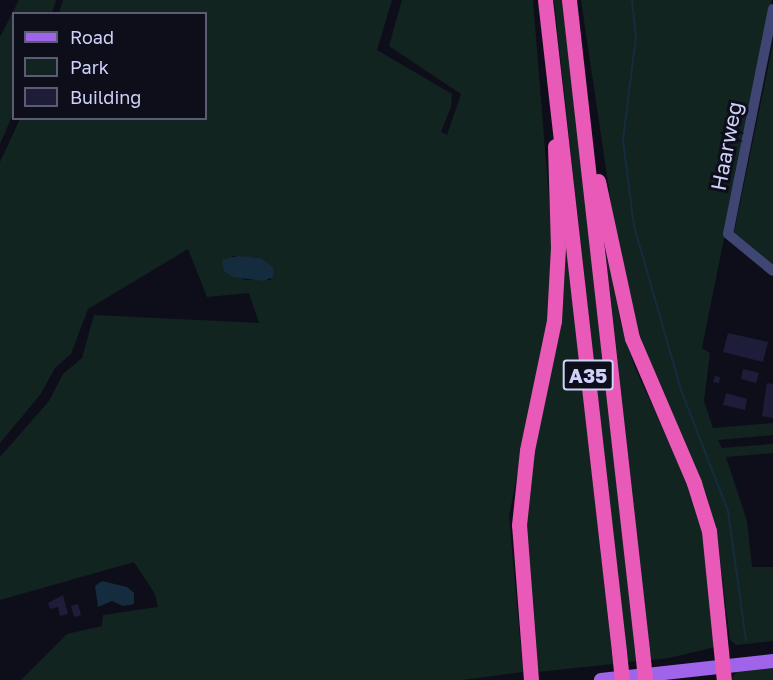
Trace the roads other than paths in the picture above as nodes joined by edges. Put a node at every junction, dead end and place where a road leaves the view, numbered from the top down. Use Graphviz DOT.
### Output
graph roads {
  1 [pos="545,0"];
  2 [pos="569,0"];
  3 [pos="773,9"];
  4 [pos="557,99"];
  5 [pos="581,107"];
  6 [pos="773,271"];
  7 [pos="773,661"];
  8 [pos="724,673"];
  9 [pos="531,680"];
  10 [pos="602,680"];
  11 [pos="622,680"];
  12 [pos="645,680"];
  1 -- 4 [label="highway, A35"];
  2 -- 5 [label="highway, A35"];
  3 -- 6 [label="street, Haarweg"];
  4 -- 9 [label="highway, A35"];
  4 -- 11 [label="highway, A35, bridge"];
  5 -- 8 [label="highway, A35"];
  5 -- 12 [label="highway, A35, bridge"];
  7 -- 8 [label="main road"];
  8 -- 10 [label="main road"];
}
